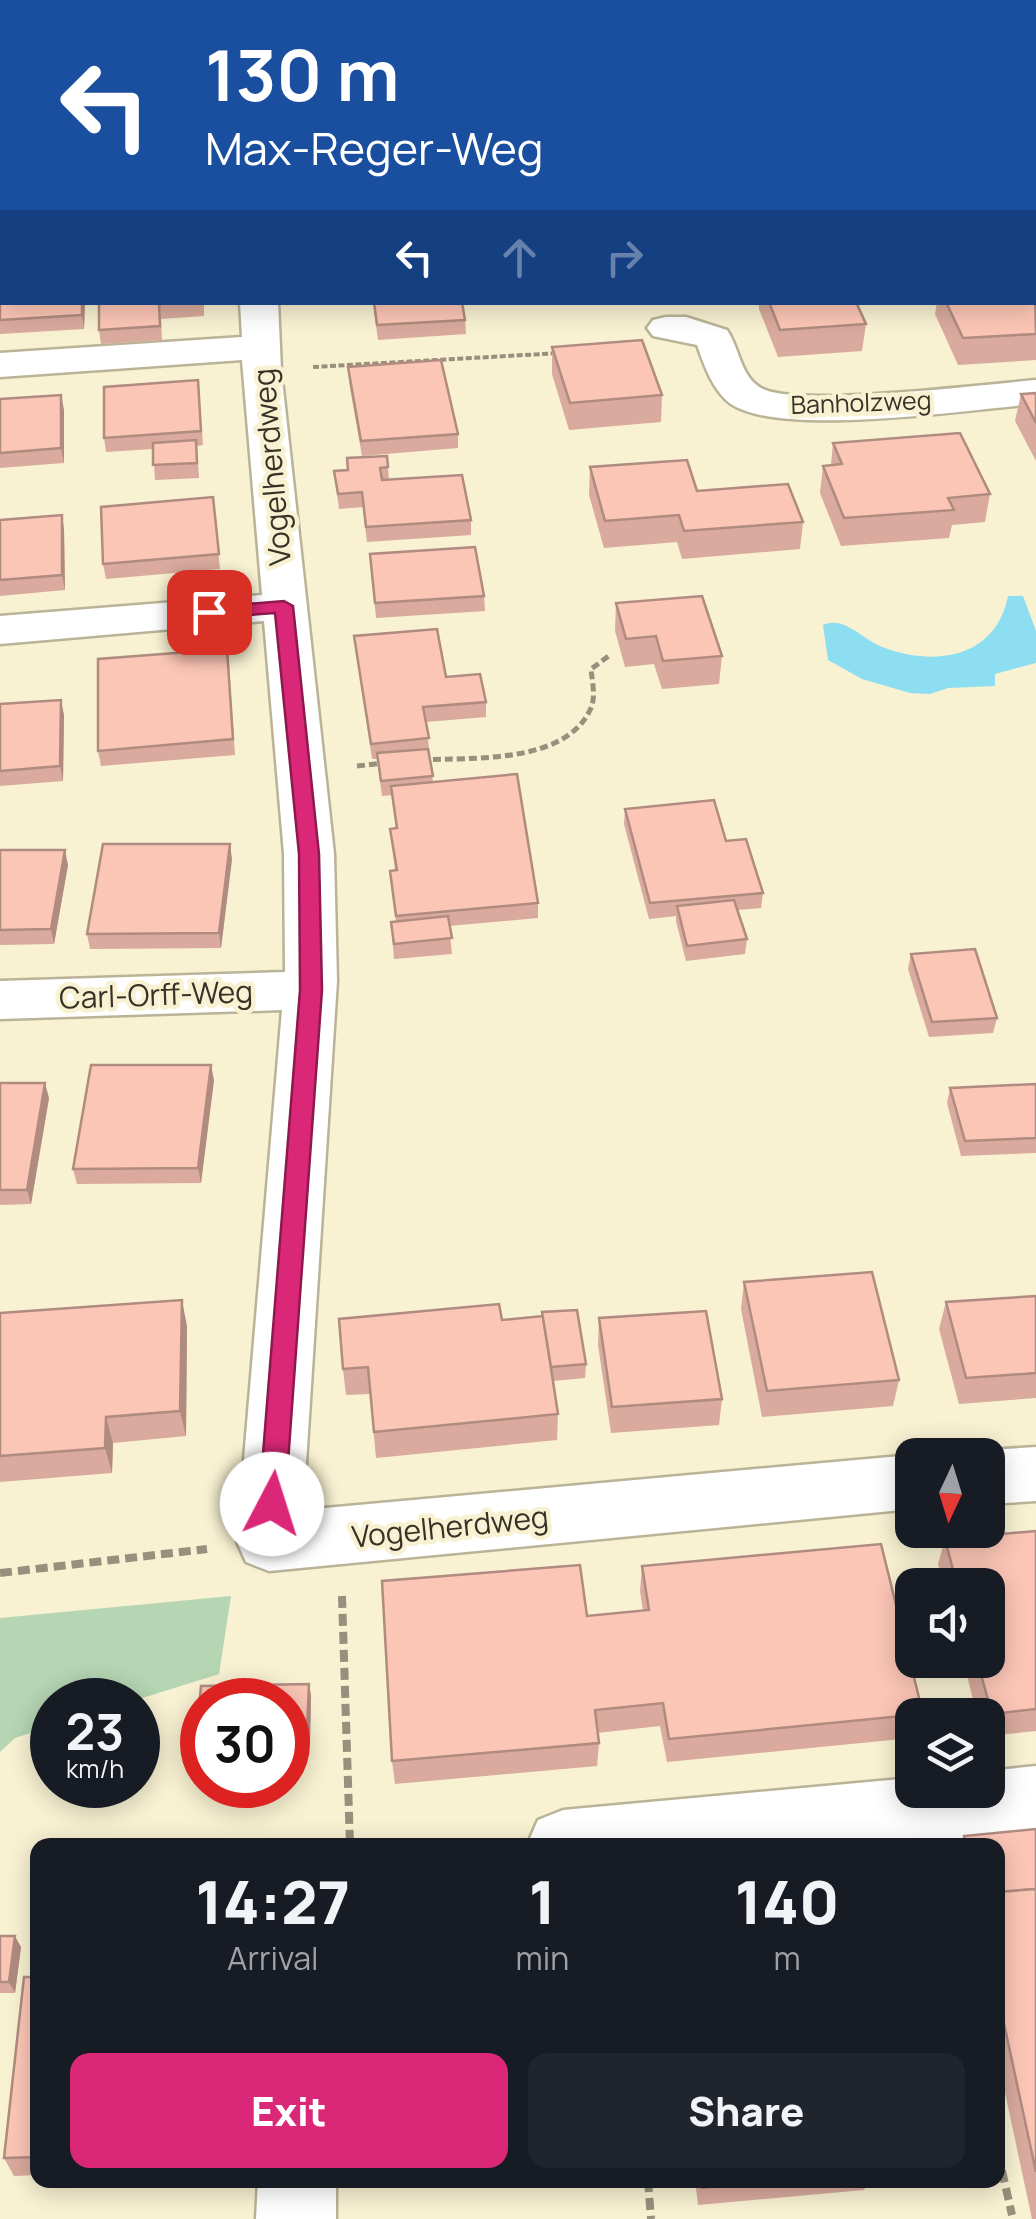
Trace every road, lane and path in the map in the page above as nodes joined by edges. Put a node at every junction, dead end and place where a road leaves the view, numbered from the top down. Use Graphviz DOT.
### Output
graph roads {
  1 [pos="259,305"];
  2 [pos="666,328"];
  3 [pos="262,358"];
  4 [pos="0,365"];
  5 [pos="1036,392"];
  6 [pos="284,606"];
  7 [pos="0,630"];
  8 [pos="610,654"];
  9 [pos="414,760"];
  10 [pos="396,762"];
  11 [pos="301,771"];
  12 [pos="311,990"];
  13 [pos="0,1000"];
  14 [pos="1036,1474"];
  15 [pos="1005,1476"];
  16 [pos="895,1484"];
  17 [pos="340,1537"];
  18 [pos="269,1542"];
  19 [pos="0,1573"];
  20 [pos="1036,1800"];
  21 [pos="350,1838"];
  22 [pos="637,1838"];
  23 [pos="1005,2184"];
  24 [pos="298,2188"];
  25 [pos="649,2188"];
  26 [pos="1012,2215"];
  27 [pos="296,2219"];
  28 [pos="651,2219"];
  1 -- 3 [label="street, Vogelherdweg"];
  2 -- 3 [label="path"];
  2 -- 5 [label="street, Banholzweg"];
  3 -- 4 [label="street"];
  3 -- 6 [label="street, Vogelherdweg"];
  6 -- 7 [label="street"];
  6 -- 11 [label="street, Vogelherdweg"];
  8 -- 9 [label="path"];
  10 -- 11 [label="path"];
  11 -- 12 [label="street, Vogelherdweg"];
  12 -- 13 [label="street, Carl-Orff-Weg"];
  12 -- 18 [label="street, Vogelherdweg"];
  14 -- 15 [label="street"];
  16 -- 17 [label="street, Vogelherdweg"];
  17 -- 18 [label="street, Vogelherdweg"];
  17 -- 21 [label="path"];
  18 -- 19 [label="path"];
  20 -- 22 [label="street"];
  23 -- 26 [label="path"];
  24 -- 27 [label="street"];
  25 -- 28 [label="path"];
}
